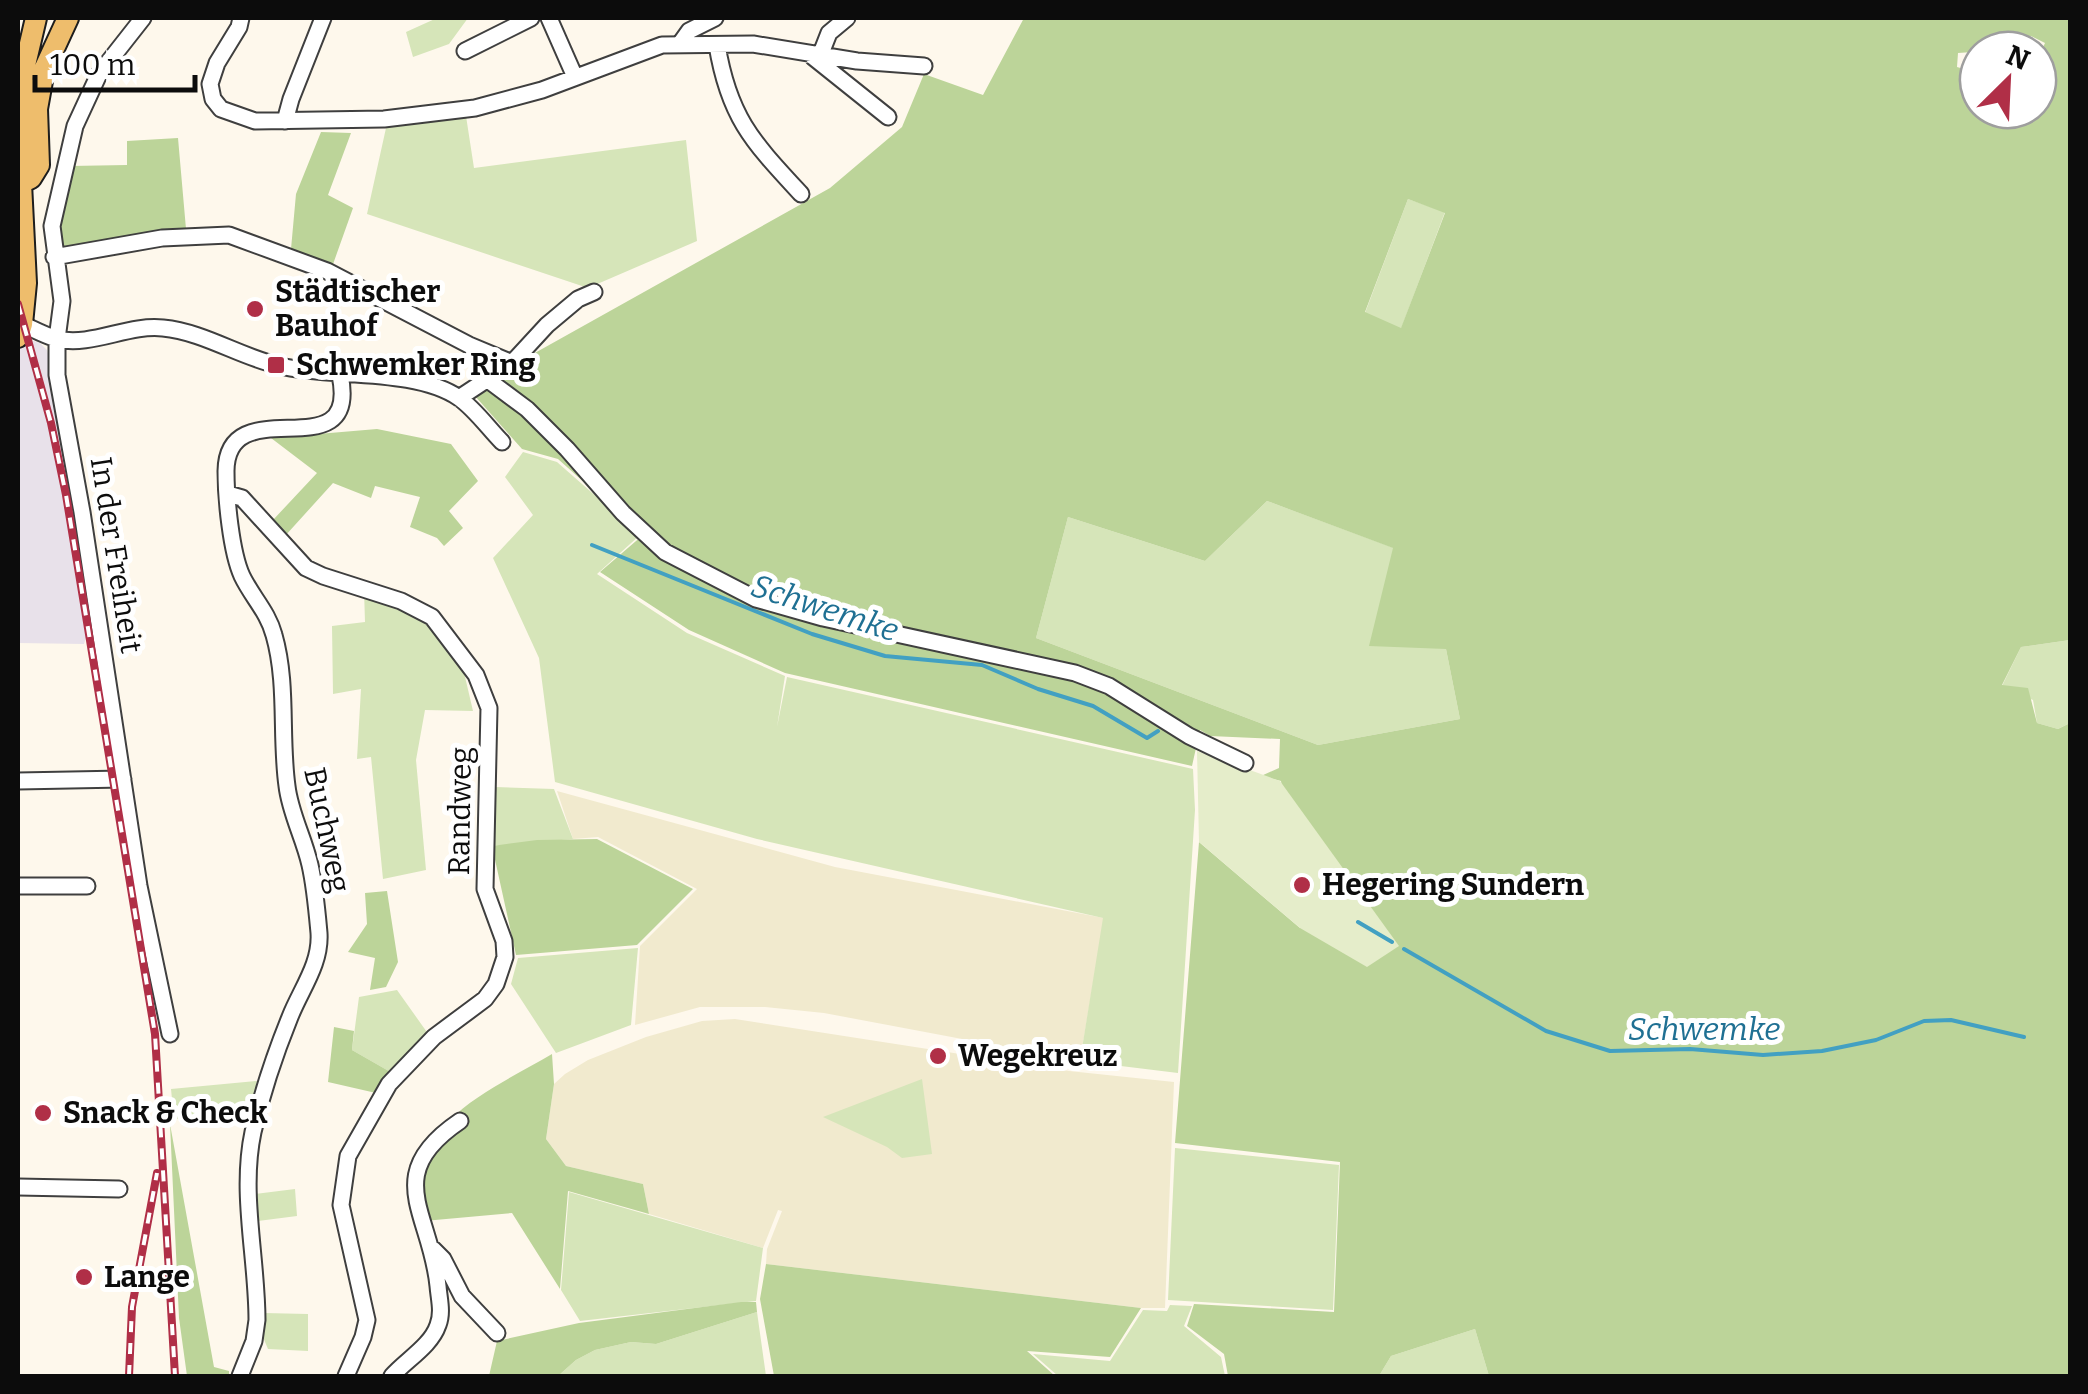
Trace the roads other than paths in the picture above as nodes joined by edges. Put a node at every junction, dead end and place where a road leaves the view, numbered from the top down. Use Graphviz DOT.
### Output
graph roads {
  1 [pos="36,18"];
  2 [pos="68,18"];
  3 [pos="143,18"];
  4 [pos="241,18"];
  5 [pos="324,18"];
  6 [pos="531,18"];
  7 [pos="548,18"];
  8 [pos="715,18"];
  9 [pos="847,18"];
  10 [pos="679,45"];
  11 [pos="717,45"];
  12 [pos="466,51"];
  13 [pos="815,55"];
  14 [pos="924,66"];
  15 [pos="574,76"];
  16 [pos="888,118"];
  17 [pos="286,121"];
  18 [pos="21,184"];
  19 [pos="801,194"];
  20 [pos="54,257"];
  21 [pos="594,292"];
  22 [pos="20,330"];
  23 [pos="57,339"];
  24 [pos="512,363"];
  25 [pos="340,375"];
  26 [pos="488,380"];
  27 [pos="459,398"];
  28 [pos="502,442"];
  29 [pos="228,494"];
  30 [pos="1245,763"];
  31 [pos="122,779"];
  32 [pos="18,780"];
  33 [pos="18,886"];
  34 [pos="87,886"];
  35 [pos="170,1034"];
  36 [pos="460,1120"];
  37 [pos="18,1188"];
  38 [pos="119,1189"];
  39 [pos="430,1246"];
  40 [pos="497,1333"];
  41 [pos="394,1375"];
  42 [pos="240,1376"];
  43 [pos="346,1376"];
  1 -- 18 [label="main road"];
  2 -- 18 [label="main road"];
  3 -- 20 [label="street, In der Freiheit"];
  4 -- 17 [label="street"];
  5 -- 17 [label="street"];
  6 -- 12 [label="street"];
  7 -- 15 [label="street"];
  8 -- 10 [label="street"];
  9 -- 13 [label="street"];
  10 -- 11 [label="street"];
  10 -- 15 [label="street"];
  11 -- 13 [label="street"];
  11 -- 19 [label="street"];
  13 -- 14 [label="street"];
  13 -- 16 [label="street"];
  15 -- 17 [label="street"];
  18 -- 22 [label="main road"];
  20 -- 23 [label="street, In der Freiheit"];
  20 -- 24 [label="street"];
  21 -- 24 [label="street"];
  22 -- 23 [label="street"];
  23 -- 25 [label="street"];
  23 -- 31 [label="street, In der Freiheit"];
  24 -- 26 [label="street"];
  25 -- 27 [label="street"];
  25 -- 29 [label="street, Buchweg"];
  26 -- 27 [label="street"];
  26 -- 30 [label="street"];
  27 -- 28 [label="street"];
  29 -- 42 [label="street, Buchweg"];
  29 -- 43 [label="street, Randweg"];
  31 -- 32 [label="street"];
  31 -- 35 [label="street, In der Freiheit"];
  33 -- 34 [label="street"];
  36 -- 39 [label="street"];
  37 -- 38 [label="street"];
  39 -- 40 [label="street"];
  39 -- 41 [label="street"];
}
